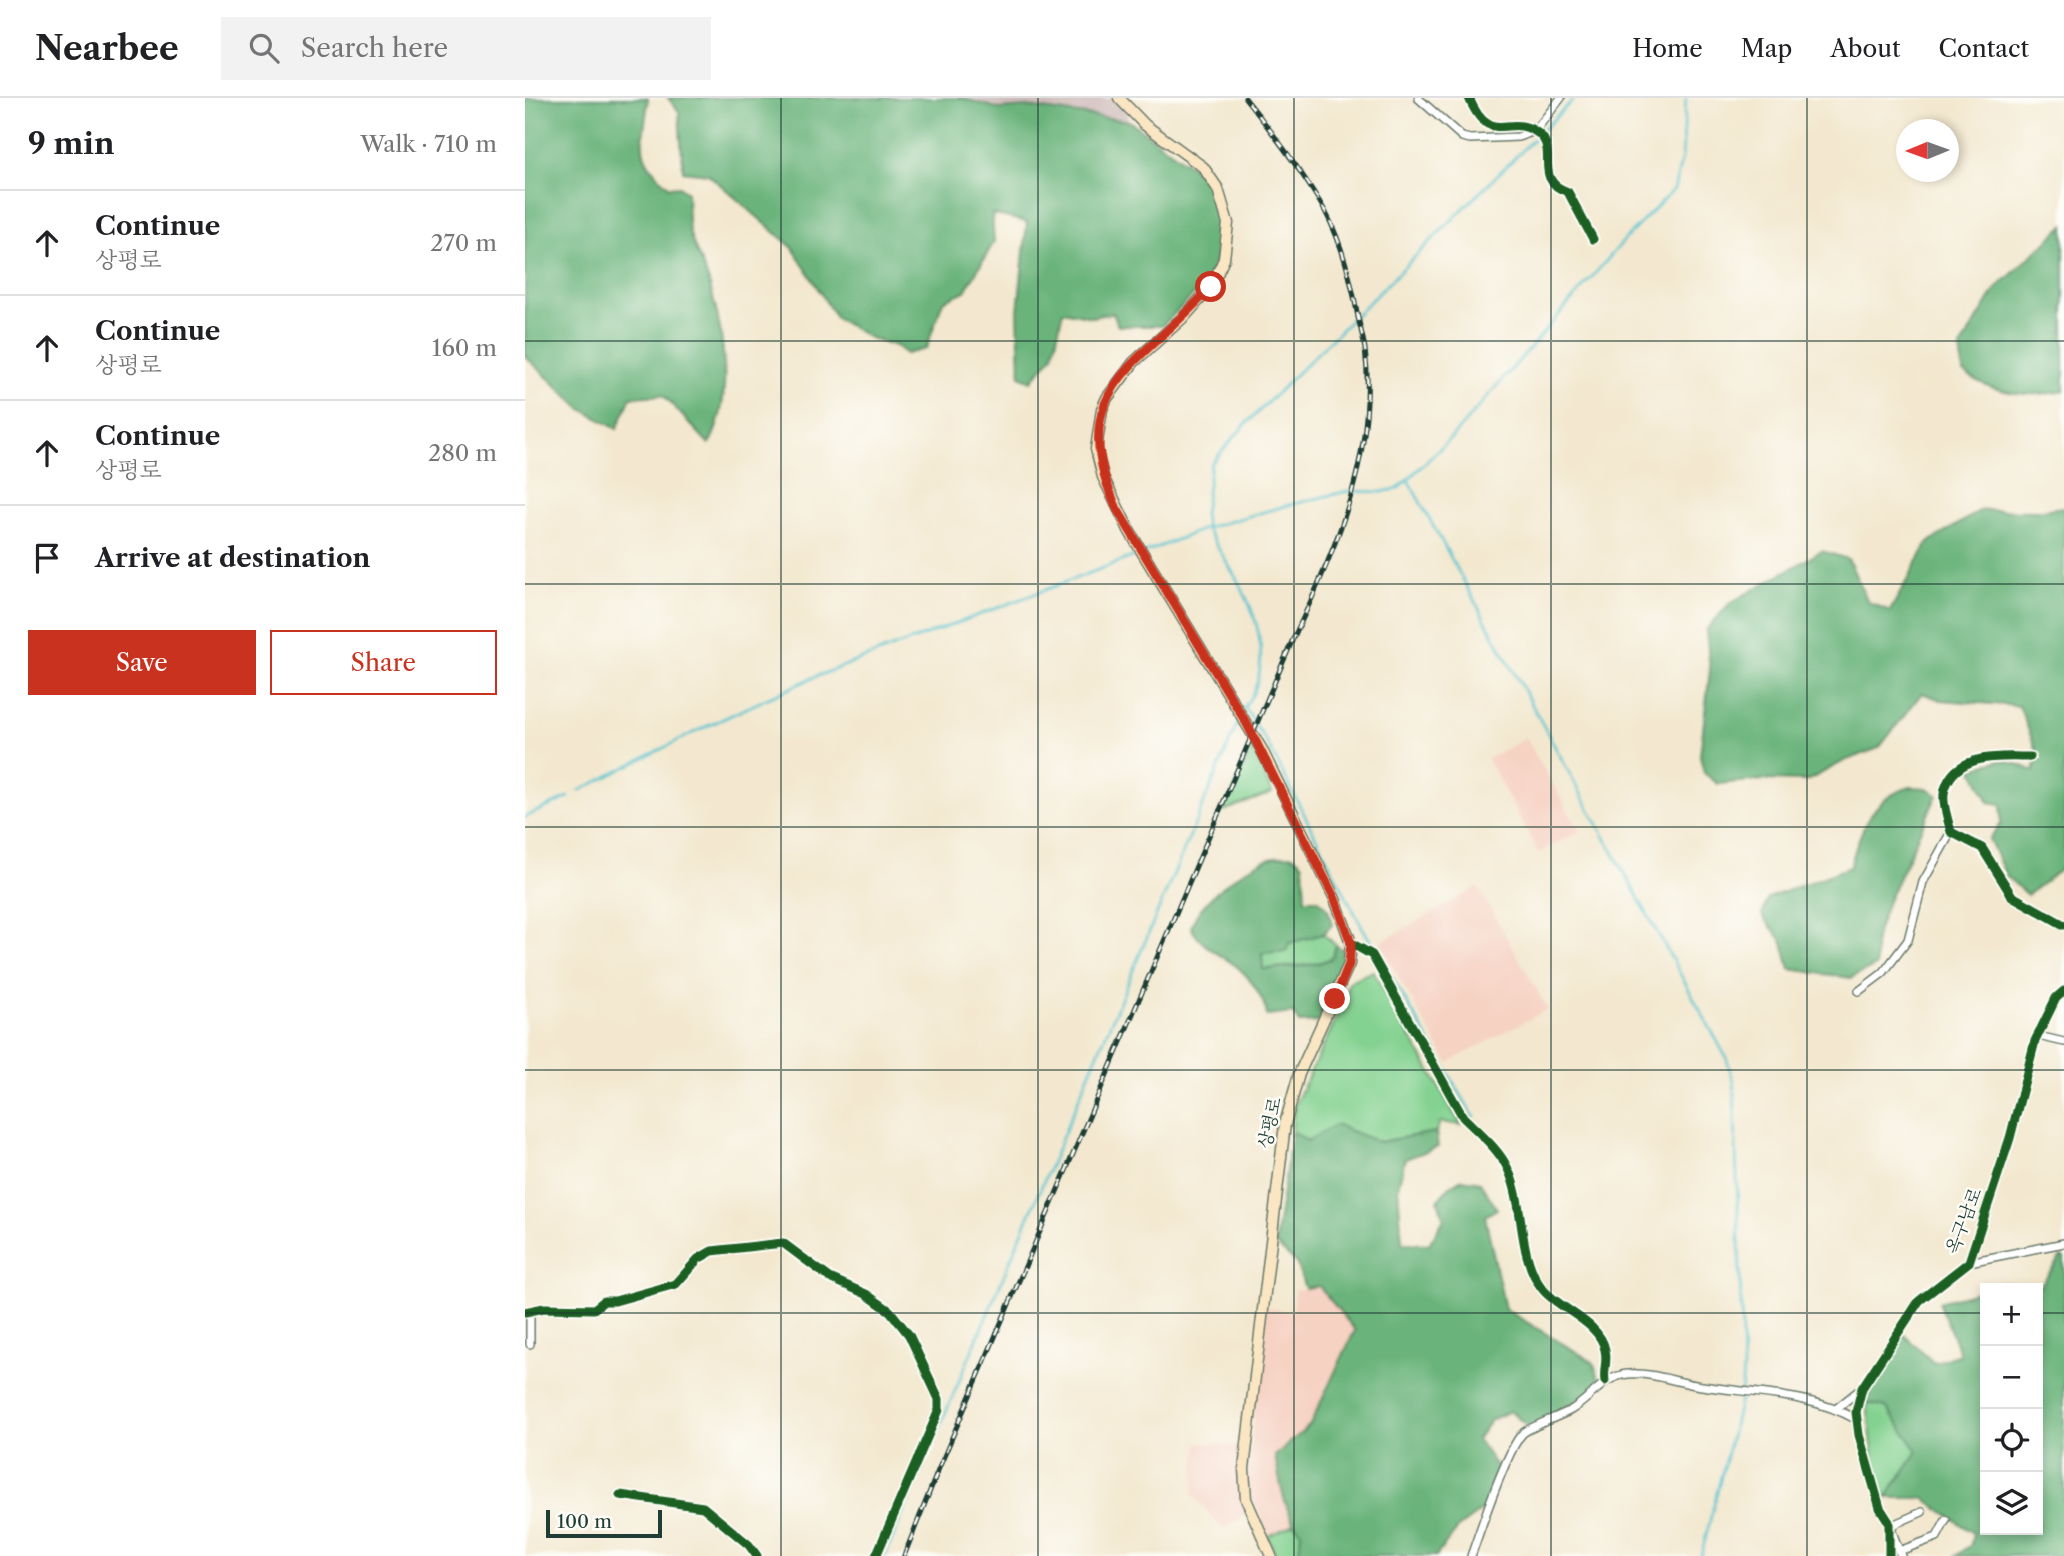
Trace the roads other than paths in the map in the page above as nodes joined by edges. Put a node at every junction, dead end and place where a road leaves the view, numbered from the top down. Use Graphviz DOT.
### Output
graph roads {
  1 [pos="1119,98"];
  2 [pos="1418,98"];
  3 [pos="1469,98"];
  4 [pos="1561,98"];
  5 [pos="1538,134"];
  6 [pos="1593,239"];
  7 [pos="2030,757"];
  8 [pos="1951,832"];
  9 [pos="2064,925"];
  10 [pos="1351,943"];
  11 [pos="2064,989"];
  12 [pos="1860,991"];
  13 [pos="2038,1036"];
  14 [pos="2064,1042"];
  15 [pos="2064,1243"];
  16 [pos="1969,1262"];
  17 [pos="528,1312"];
  18 [pos="530,1344"];
  19 [pos="1605,1362"];
  20 [pos="1628,1374"];
  21 [pos="1605,1381"];
  22 [pos="1863,1388"];
  23 [pos="1837,1408"];
  24 [pos="1857,1420"];
  25 [pos="620,1495"];
  26 [pos="1922,1512"];
  27 [pos="1945,1520"];
  28 [pos="1890,1524"];
  29 [pos="1900,1553"];
  30 [pos="757,1556"];
  31 [pos="876,1556"];
  32 [pos="1271,1556"];
  33 [pos="1471,1556"];
  34 [pos="1889,1556"];
  1 -- 10 [label="main road"];
  2 -- 5 [label="street"];
  3 -- 5 [label="street"];
  4 -- 5 [label="street"];
  5 -- 6 [label="street"];
  7 -- 8 [label="street"];
  8 -- 9 [label="street"];
  8 -- 12 [label="street"];
  10 -- 19 [label="street"];
  10 -- 32 [label="main road, 상평로"];
  11 -- 13 [label="street, 옥구남로"];
  13 -- 14 [label="street"];
  13 -- 16 [label="street, 옥구남로"];
  15 -- 16 [label="street"];
  16 -- 22 [label="street, 옥구남로"];
  17 -- 18 [label="street"];
  17 -- 31 [label="street"];
  19 -- 20 [label="street"];
  19 -- 21 [label="street"];
  20 -- 21 [label="street"];
  20 -- 23 [label="street"];
  21 -- 33 [label="street"];
  22 -- 23 [label="street"];
  22 -- 24 [label="street, 옥구남로"];
  23 -- 24 [label="street"];
  24 -- 28 [label="street, 옥구남로"];
  25 -- 30 [label="street"];
  26 -- 28 [label="street"];
  27 -- 29 [label="street"];
  28 -- 29 [label="street"];
  28 -- 34 [label="street, 옥구남로"];
}
